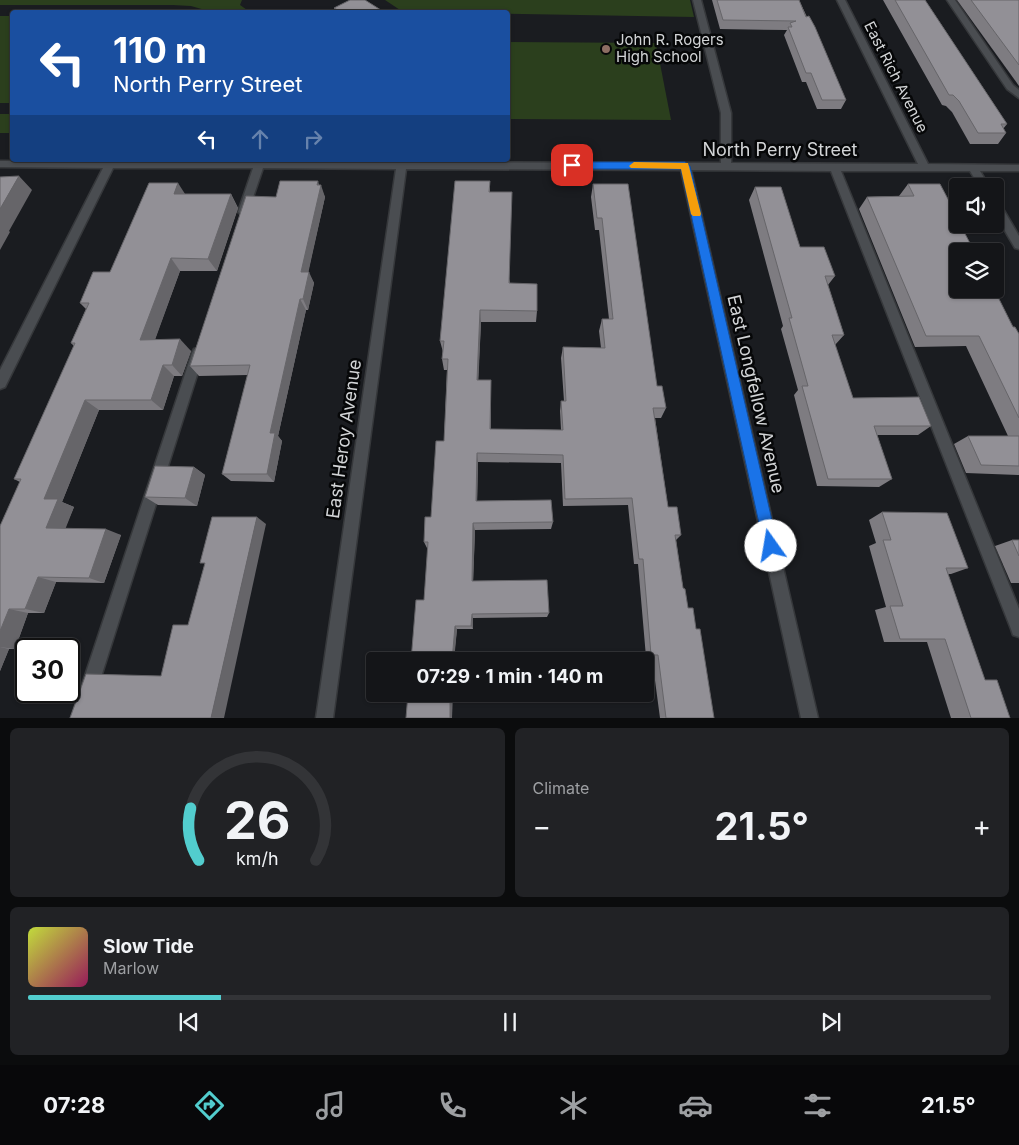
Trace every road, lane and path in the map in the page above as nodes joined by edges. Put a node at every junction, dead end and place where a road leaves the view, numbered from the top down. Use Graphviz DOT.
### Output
graph roads {
  1 [pos="697,0"];
  2 [pos="841,0"];
  3 [pos="952,0"];
  4 [pos="1019,95"];
  5 [pos="0,164"];
  6 [pos="108,165"];
  7 [pos="259,165"];
  8 [pos="402,165"];
  9 [pos="685,166"];
  10 [pos="726,166"];
  11 [pos="834,166"];
  12 [pos="924,167"];
  13 [pos="973,168"];
  14 [pos="1019,168"];
  15 [pos="979,178"];
  16 [pos="1004,220"];
  17 [pos="240,221"];
  18 [pos="1019,245"];
  19 [pos="201,343"];
  20 [pos="0,383"];
  21 [pos="1019,629"];
  22 [pos="79,718"];
  23 [pos="324,718"];
  24 [pos="810,718"];
  1 -- 10 [label="street"];
  2 -- 12 [label="street, East Rich Avenue"];
  3 -- 4 [label="street"];
  5 -- 6 [label="street, North Perry Street"];
  6 -- 7 [label="street, North Perry Street"];
  6 -- 20 [label="street"];
  7 -- 8 [label="street, North Perry Street"];
  7 -- 17 [label="street"];
  8 -- 9 [label="street, North Perry Street"];
  8 -- 23 [label="street, East Heroy Avenue"];
  9 -- 10 [label="street, North Perry Street"];
  9 -- 24 [label="street, East Longfellow Avenue"];
  10 -- 11 [label="street, North Perry Street"];
  11 -- 12 [label="street, North Perry Street"];
  11 -- 21 [label="street"];
  12 -- 13 [label="street, North Perry Street"];
  13 -- 14 [label="street, North Perry Street"];
  13 -- 15 [label="street"];
  16 -- 18 [label="street"];
  19 -- 22 [label="street"];
}
